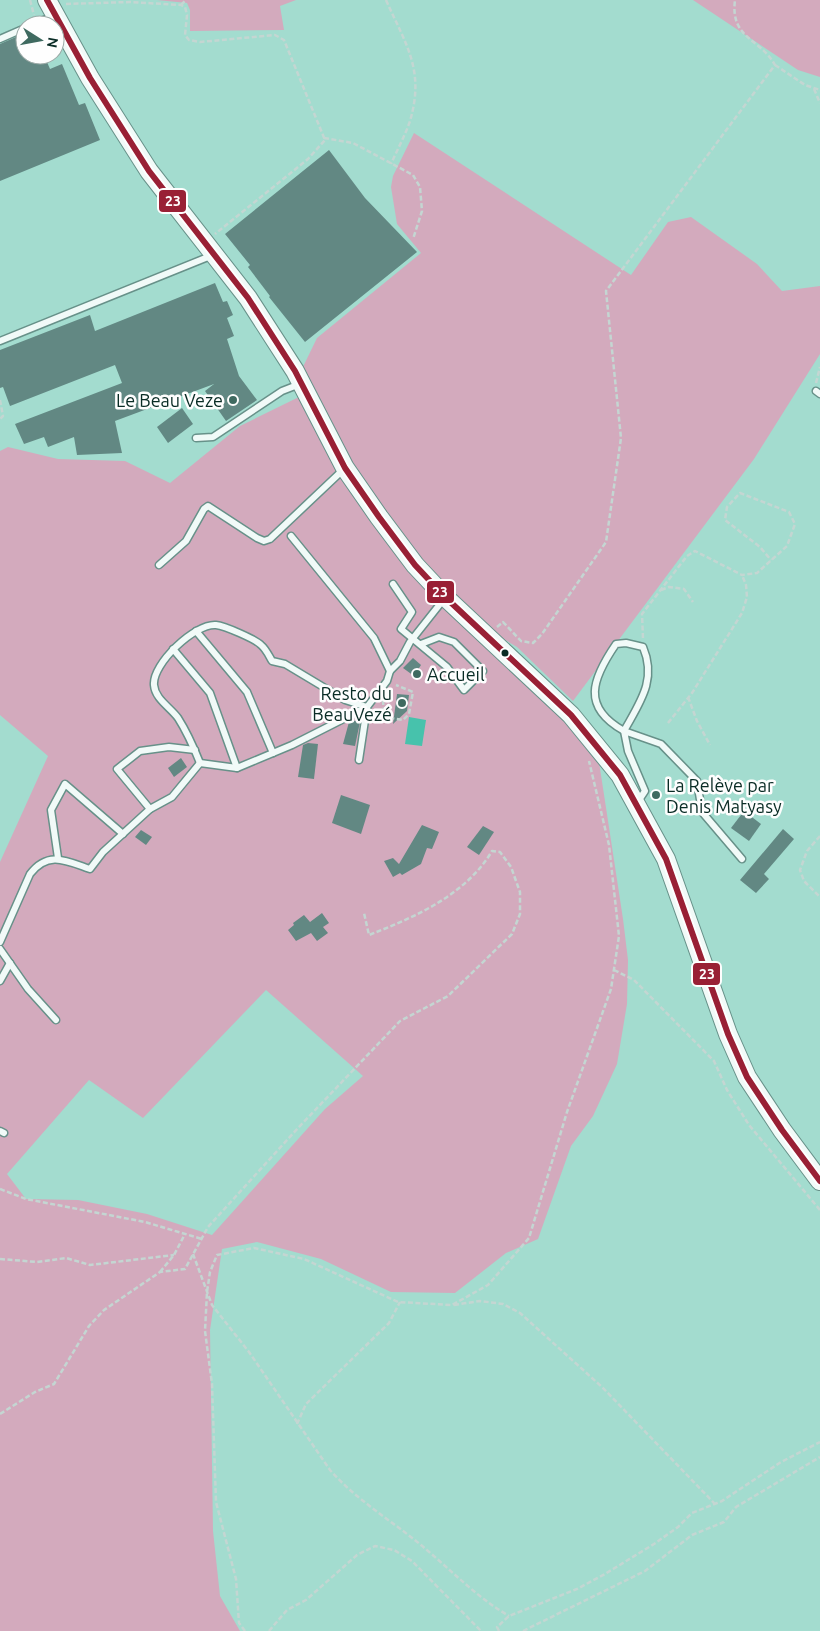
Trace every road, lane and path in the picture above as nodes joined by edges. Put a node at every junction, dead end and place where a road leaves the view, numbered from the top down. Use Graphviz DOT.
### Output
graph roads {
  1 [pos="30,0"];
  2 [pos="186,0"];
  3 [pos="386,0"];
  4 [pos="735,0"];
  5 [pos="180,5"];
  6 [pos="51,7"];
  7 [pos="32,15"];
  8 [pos="15,32"];
  9 [pos="0,39"];
  10 [pos="775,65"];
  11 [pos="814,88"];
  12 [pos="820,90"];
  13 [pos="820,103"];
  14 [pos="324,138"];
  15 [pos="391,164"];
  16 [pos="413,239"];
  17 [pos="210,249"];
  18 [pos="0,341"];
  19 [pos="820,367"];
  20 [pos="301,383"];
  21 [pos="818,393"];
  22 [pos="0,400"];
  23 [pos="0,419"];
  24 [pos="196,438"];
  25 [pos="345,468"];
  26 [pos="291,536"];
  27 [pos="771,560"];
  28 [pos="159,565"];
  29 [pos="742,575"];
  30 [pos="393,584"];
  31 [pos="660,590"];
  32 [pos="445,597"];
  33 [pos="693,602"];
  34 [pos="196,631"];
  35 [pos="412,639"];
  36 [pos="491,641"];
  37 [pos="421,644"];
  38 [pos="643,647"];
  39 [pos="173,649"];
  40 [pos="390,671"];
  41 [pos="388,681"];
  42 [pos="688,697"];
  43 [pos="368,707"];
  44 [pos="384,717"];
  45 [pos="668,723"];
  46 [pos="624,731"];
  47 [pos="710,745"];
  48 [pos="195,750"];
  49 [pos="273,753"];
  50 [pos="588,754"];
  51 [pos="359,760"];
  52 [pos="200,763"];
  53 [pos="237,768"];
  54 [pos="636,804"];
  55 [pos="150,809"];
  56 [pos="123,834"];
  57 [pos="820,836"];
  58 [pos="58,858"];
  59 [pos="742,859"];
  60 [pos="820,896"];
  61 [pos="364,913"];
  62 [pos="0,942"];
  63 [pos="0,948"];
  64 [pos="10,963"];
  65 [pos="614,970"];
  66 [pos="0,981"];
  67 [pos="56,1020"];
  68 [pos="820,1180"];
  69 [pos="0,1189"];
  70 [pos="820,1210"];
  71 [pos="185,1234"];
  72 [pos="202,1239"];
  73 [pos="193,1254"];
  74 [pos="174,1255"];
  75 [pos="0,1259"];
  76 [pos="160,1272"];
  77 [pos="207,1292"];
  78 [pos="400,1302"];
  79 [pos="452,1305"];
  80 [pos="0,1414"];
  81 [pos="297,1424"];
  82 [pos="820,1442"];
  83 [pos="820,1458"];
  84 [pos="716,1504"];
  85 [pos="509,1616"];
  86 [pos="244,1631"];
  87 [pos="268,1631"];
  88 [pos="481,1631"];
  89 [pos="499,1631"];
  90 [pos="523,1631"];
  1 -- 7 [label="path"];
  2 -- 5 [label="path"];
  3 -- 15 [label="path"];
  4 -- 10 [label="path"];
  5 -- 6 [label="path"];
  5 -- 14 [label="path"];
  6 -- 17 [label="main road"];
  8 -- 9 [label="lane"];
  10 -- 11 [label="path"];
  10 -- 36 [label="path"];
  11 -- 12 [label="path"];
  11 -- 13 [label="path"];
  14 -- 15 [label="path"];
  14 -- 17 [label="path"];
  15 -- 16 [label="path"];
  17 -- 18 [label="lane"];
  17 -- 20 [label="main road"];
  19 -- 21 [label="path"];
  20 -- 24 [label="lane"];
  20 -- 25 [label="main road"];
  22 -- 23 [label="path"];
  25 -- 28 [label="lane"];
  25 -- 32 [label="main road"];
  26 -- 40 [label="lane"];
  27 -- 27 [label="path"];
  27 -- 29 [label="path"];
  29 -- 31 [label="path"];
  29 -- 42 [label="path"];
  30 -- 35 [label="lane"];
  31 -- 33 [label="path"];
  31 -- 38 [label="path"];
  32 -- 35 [label="lane"];
  32 -- 36 [label="main road"];
  34 -- 39 [label="lane"];
  34 -- 43 [label="lane"];
  34 -- 49 [label="lane"];
  35 -- 37 [label="lane"];
  35 -- 40 [label="lane"];
  36 -- 54 [label="main road"];
  38 -- 46 [label="lane"];
  38 -- 46 [label="lane"];
  39 -- 48 [label="lane"];
  39 -- 53 [label="lane"];
  40 -- 41 [label="lane"];
  41 -- 43 [label="lane"];
  41 -- 44 [label="path"];
  42 -- 45 [label="path"];
  42 -- 47 [label="path"];
  43 -- 49 [label="lane"];
  43 -- 51 [label="lane"];
  46 -- 54 [label="lane"];
  46 -- 59 [label="lane"];
  48 -- 52 [label="lane"];
  48 -- 55 [label="lane"];
  49 -- 53 [label="lane"];
  50 -- 65 [label="path"];
  52 -- 53 [label="lane"];
  52 -- 55 [label="lane"];
  54 -- 68 [label="main road"];
  55 -- 56 [label="lane"];
  56 -- 58 [label="lane"];
  56 -- 58 [label="lane"];
  57 -- 60 [label="path"];
  58 -- 62 [label="lane"];
  61 -- 72 [label="path"];
  63 -- 64 [label="lane"];
  64 -- 66 [label="lane"];
  64 -- 67 [label="lane"];
  65 -- 70 [label="path"];
  65 -- 79 [label="path"];
  69 -- 71 [label="path"];
  71 -- 72 [label="path"];
  71 -- 74 [label="path"];
  72 -- 73 [label="path"];
  73 -- 76 [label="path"];
  73 -- 77 [label="path"];
  74 -- 75 [label="path"];
  74 -- 76 [label="path"];
  76 -- 80 [label="path"];
  77 -- 78 [label="path"];
  77 -- 81 [label="path"];
  77 -- 86 [label="path"];
  78 -- 79 [label="path"];
  78 -- 81 [label="path"];
  79 -- 84 [label="path"];
  81 -- 85 [label="path"];
  82 -- 84 [label="path"];
  83 -- 90 [label="path"];
  84 -- 85 [label="path"];
  85 -- 89 [label="path"];
  87 -- 88 [label="path"];
}
